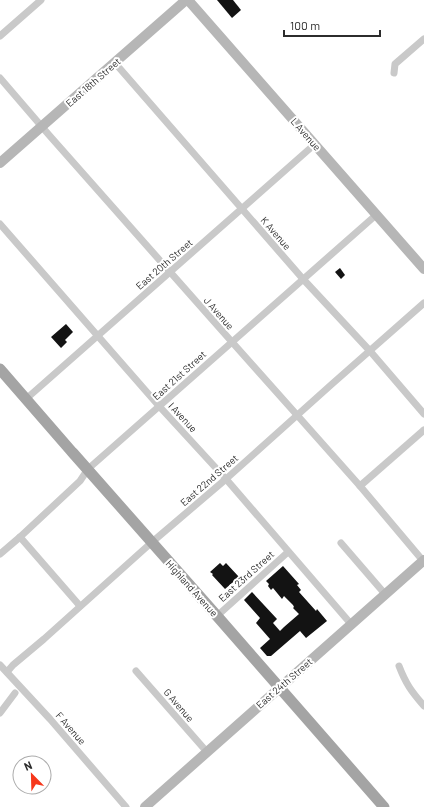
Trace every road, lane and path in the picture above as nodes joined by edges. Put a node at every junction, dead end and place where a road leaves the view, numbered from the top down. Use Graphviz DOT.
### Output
graph roads {
  1 [pos="41,0"];
  2 [pos="187,0"];
  3 [pos="0,36"];
  4 [pos="424,39"];
  5 [pos="115,63"];
  6 [pos="394,73"];
  7 [pos="0,78"];
  8 [pos="42,126"];
  9 [pos="314,144"];
  10 [pos="0,163"];
  11 [pos="241,209"];
  12 [pos="376,214"];
  13 [pos="0,224"];
  14 [pos="424,269"];
  15 [pos="169,272"];
  16 [pos="303,279"];
  17 [pos="424,303"];
  18 [pos="98,335"];
  19 [pos="232,342"];
  20 [pos="370,351"];
  21 [pos="0,369"];
  22 [pos="26,398"];
  23 [pos="159,406"];
  24 [pos="424,414"];
  25 [pos="297,415"];
  26 [pos="424,430"];
  27 [pos="88,469"];
  28 [pos="226,479"];
  29 [pos="360,486"];
  30 [pos="20,537"];
  31 [pos="151,542"];
  32 [pos="341,543"];
  33 [pos="288,552"];
  34 [pos="0,554"];
  35 [pos="424,561"];
  36 [pos="385,594"];
  37 [pos="80,606"];
  38 [pos="217,616"];
  39 [pos="351,624"];
  40 [pos="0,665"];
  41 [pos="399,666"];
  42 [pos="136,671"];
  43 [pos="6,672"];
  44 [pos="279,688"];
  45 [pos="15,693"];
  46 [pos="424,706"];
  47 [pos="0,713"];
  48 [pos="207,752"];
  49 [pos="126,807"];
  50 [pos="145,807"];
  51 [pos="384,807"];
  1 -- 3 [label="street"];
  2 -- 5 [label="street, East 18th Street"];
  2 -- 9 [label="street, L Avenue"];
  4 -- 6 [label="street"];
  5 -- 8 [label="street, East 18th Street"];
  5 -- 11 [label="street, K Avenue"];
  7 -- 8 [label="street, J Avenue"];
  8 -- 10 [label="street, East 18th Street"];
  8 -- 15 [label="street, J Avenue"];
  9 -- 11 [label="street, East 20th Street"];
  9 -- 12 [label="street, L Avenue"];
  11 -- 15 [label="street, East 20th Street"];
  11 -- 16 [label="street, K Avenue"];
  12 -- 14 [label="street, L Avenue"];
  12 -- 16 [label="street, East 21st Street"];
  13 -- 18 [label="street, I Avenue"];
  15 -- 18 [label="street, East 20th Street"];
  15 -- 19 [label="street, J Avenue"];
  16 -- 19 [label="street, East 21st Street"];
  16 -- 20 [label="street, K Avenue"];
  17 -- 20 [label="street, East 22nd Street"];
  18 -- 22 [label="street, East 20th Street"];
  18 -- 23 [label="street, I Avenue"];
  19 -- 23 [label="street, East 21st Street"];
  19 -- 25 [label="street, J Avenue"];
  20 -- 24 [label="street, K Avenue"];
  20 -- 25 [label="street, East 22nd Street"];
  21 -- 22 [label="main road, Highland Avenue"];
  22 -- 27 [label="main road, Highland Avenue"];
  23 -- 27 [label="street, East 21st Street"];
  23 -- 28 [label="street, I Avenue"];
  25 -- 28 [label="street, East 22nd Street"];
  25 -- 29 [label="street, J Avenue"];
  26 -- 29 [label="street"];
  27 -- 30 [label="street, East 21st Street"];
  27 -- 31 [label="main road, Highland Avenue"];
  28 -- 31 [label="street, East 22nd Street"];
  28 -- 33 [label="street, I Avenue"];
  29 -- 35 [label="street, J Avenue"];
  30 -- 34 [label="street, East 21st Street"];
  30 -- 37 [label="street"];
  31 -- 37 [label="street, East 22nd Street"];
  31 -- 38 [label="main road, Highland Avenue"];
  32 -- 36 [label="street"];
  33 -- 38 [label="street, East 23rd Street"];
  33 -- 39 [label="street, I Avenue"];
  35 -- 36 [label="street, East 24th Street"];
  36 -- 39 [label="street, East 24th Street"];
  37 -- 43 [label="street, East 22nd Street"];
  38 -- 44 [label="main road, Highland Avenue"];
  39 -- 44 [label="street, East 24th Street"];
  40 -- 43 [label="street, F Avenue"];
  41 -- 46 [label="street"];
  42 -- 48 [label="street, G Avenue"];
  43 -- 49 [label="street, F Avenue"];
  44 -- 48 [label="street, East 24th Street"];
  44 -- 51 [label="main road, Highland Avenue"];
  45 -- 47 [label="street"];
  48 -- 50 [label="street, East 24th Street"];
}
